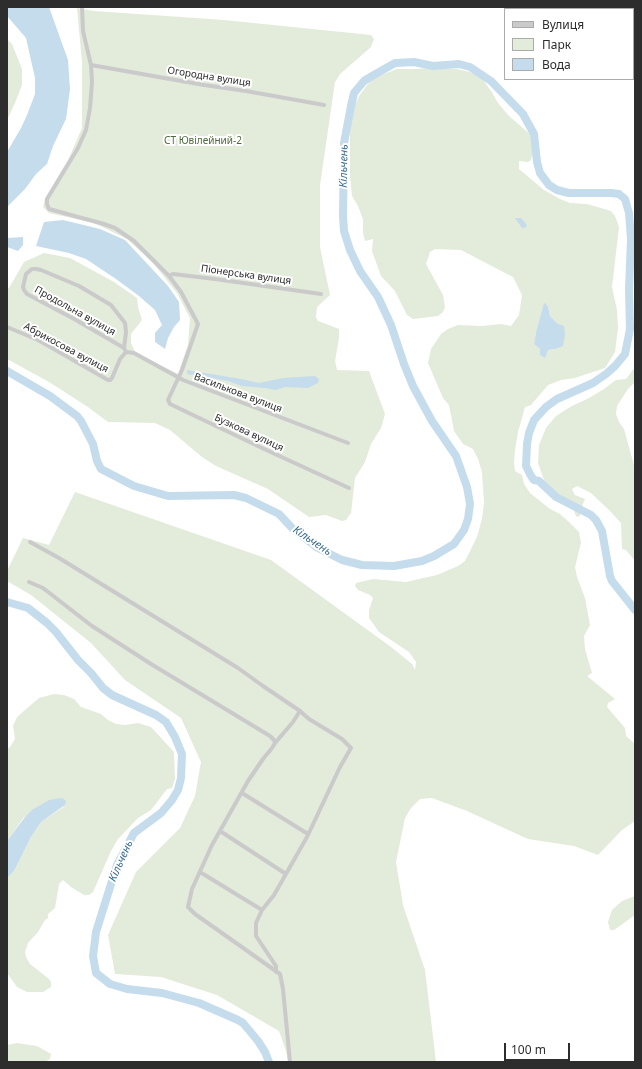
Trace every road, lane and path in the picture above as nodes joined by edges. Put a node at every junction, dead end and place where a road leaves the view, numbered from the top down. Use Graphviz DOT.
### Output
graph roads {
  1 [pos="82,8"];
  2 [pos="91,65"];
  3 [pos="324,105"];
  4 [pos="169,276"];
  5 [pos="320,294"];
  6 [pos="7,327"];
  7 [pos="125,350"];
  8 [pos="179,378"];
  9 [pos="348,443"];
  10 [pos="349,488"];
  11 [pos="30,542"];
  12 [pos="29,582"];
  13 [pos="300,711"];
  14 [pos="275,743"];
  15 [pos="242,793"];
  16 [pos="220,831"];
  17 [pos="308,834"];
  18 [pos="200,872"];
  19 [pos="286,874"];
  20 [pos="262,910"];
  21 [pos="276,972"];
  22 [pos="290,1062"];
  1 -- 2 [label="street"];
  2 -- 3 [label="street, Огородна вулиця"];
  2 -- 4 [label="street"];
  4 -- 5 [label="street, Піонерська вулиця"];
  4 -- 8 [label="street"];
  6 -- 7 [label="street, Абрикосова вулиця"];
  7 -- 7 [label="street, Продольна вулиця"];
  7 -- 8 [label="street, Василькова вулиця"];
  8 -- 9 [label="street, Василькова вулиця"];
  8 -- 10 [label="street, Бузкова вулиця"];
  11 -- 13 [label="street"];
  12 -- 14 [label="street"];
  13 -- 14 [label="street"];
  13 -- 17 [label="street"];
  14 -- 15 [label="street"];
  15 -- 16 [label="street"];
  15 -- 17 [label="street"];
  16 -- 18 [label="street"];
  16 -- 19 [label="street"];
  17 -- 19 [label="street"];
  18 -- 20 [label="street"];
  18 -- 21 [label="street"];
  19 -- 20 [label="street"];
  20 -- 21 [label="street"];
  21 -- 22 [label="street"];
}
